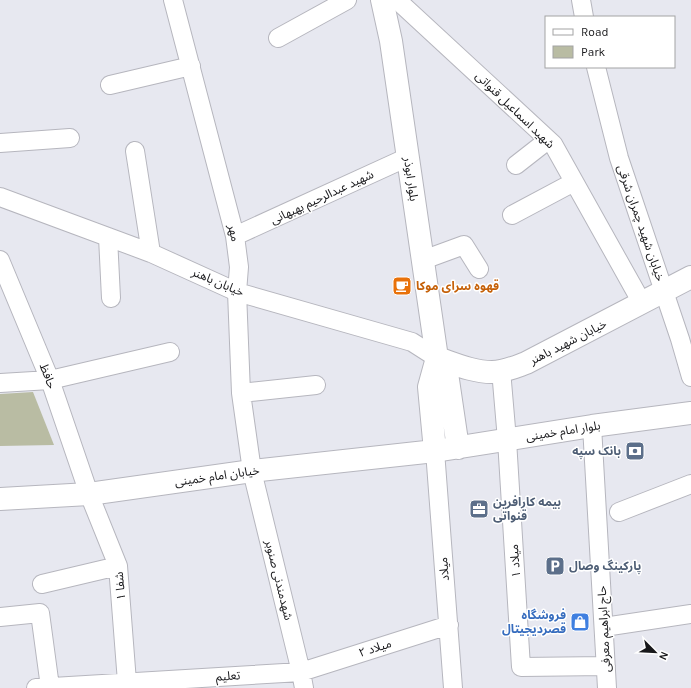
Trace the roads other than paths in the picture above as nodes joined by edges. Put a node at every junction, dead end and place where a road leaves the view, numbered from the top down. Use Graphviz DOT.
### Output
graph roads {
  1 [pos="174,0"];
  2 [pos="347,0"];
  3 [pos="382,0"];
  4 [pos="397,0"];
  5 [pos="581,0"];
  6 [pos="584,16"];
  7 [pos="278,38"];
  8 [pos="191,66"];
  9 [pos="596,68"];
  10 [pos="110,85"];
  11 [pos="70,138"];
  12 [pos="548,140"];
  13 [pos="0,143"];
  14 [pos="134,151"];
  15 [pos="408,157"];
  16 [pos="516,165"];
  17 [pos="574,182"];
  18 [pos="0,197"];
  19 [pos="512,215"];
  20 [pos="235,236"];
  21 [pos="108,237"];
  22 [pos="151,252"];
  23 [pos="0,260"];
  24 [pos="423,260"];
  25 [pos="479,269"];
  26 [pos="691,277"];
  27 [pos="237,292"];
  28 [pos="664,292"];
  29 [pos="111,298"];
  30 [pos="642,303"];
  31 [pos="170,352"];
  32 [pos="437,358"];
  33 [pos="501,370"];
  34 [pos="691,377"];
  35 [pos="50,380"];
  36 [pos="0,383"];
  37 [pos="316,385"];
  38 [pos="241,393"];
  39 [pos="691,413"];
  40 [pos="592,426"];
  41 [pos="507,440"];
  42 [pos="458,448"];
  43 [pos="435,451"];
  44 [pos="252,471"];
  45 [pos="691,484"];
  46 [pos="89,494"];
  47 [pos="0,498"];
  48 [pos="619,512"];
  49 [pos="118,566"];
  50 [pos="42,584"];
  51 [pos="691,614"];
  52 [pos="0,617"];
  53 [pos="448,625"];
  54 [pos="604,627"];
  55 [pos="606,666"];
  56 [pos="302,680"];
  57 [pos="127,682"];
  58 [pos="43,688"];
  59 [pos="453,688"];
  60 [pos="607,688"];
  1 -- 8 [label="street, مهر"];
  2 -- 7 [label="street"];
  3 -- 15 [label="main road, بلوار ابوذر"];
  4 -- 12 [label="street, شهید اسماعیل قنواتی"];
  5 -- 6 [label="street"];
  8 -- 10 [label="street"];
  8 -- 20 [label="street, مهر"];
  9 -- 28 [label="street, خیابان شهید چمران شرقی"];
  11 -- 13 [label="street"];
  12 -- 16 [label="street"];
  12 -- 17 [label="street, شهید اسماعیل قنواتی"];
  14 -- 22 [label="street"];
  15 -- 20 [label="street, شهید عبدالرحیم بهبهانی"];
  15 -- 24 [label="main road, بلوار ابوذر"];
  17 -- 19 [label="street"];
  17 -- 30 [label="street, شهید اسماعیل قنواتی"];
  18 -- 21 [label="street, خیابان باهنر"];
  20 -- 27 [label="street, مهر"];
  21 -- 22 [label="street, خیابان باهنر"];
  21 -- 29 [label="street"];
  22 -- 27 [label="street, خیابان باهنر"];
  23 -- 35 [label="street, حافظ"];
  24 -- 25 [label="street"];
  24 -- 32 [label="main road, بلوار ابوذر"];
  26 -- 28 [label="main road, خیابان شهید باهنر"];
  27 -- 32 [label="street, خیابان باهنر"];
  27 -- 38 [label="street, مهر"];
  28 -- 30 [label="main road, خیابان شهید باهنر"];
  28 -- 34 [label="street, خیابان شهید چمران شرقی"];
  30 -- 33 [label="main road, خیابان شهید باهنر"];
  31 -- 35 [label="street"];
  32 -- 33 [label="main road, خیابان شهید باهنر"];
  32 -- 42 [label="main road"];
  32 -- 43 [label="main road"];
  33 -- 41 [label="street, میلاد ۱"];
  35 -- 36 [label="street"];
  35 -- 46 [label="street, حافظ"];
  37 -- 38 [label="street"];
  38 -- 44 [label="street, مهر"];
  39 -- 40 [label="main road, بلوار امام خمینی"];
  40 -- 41 [label="main road, بلوار امام خمینی"];
  40 -- 54 [label="street, حاج ابراهیم معرفی"];
  41 -- 42 [label="main road, بلوار امام خمینی"];
  41 -- 55 [label="street, میلاد ۱"];
  42 -- 43 [label="main road, بلوار امام خمینی"];
  43 -- 44 [label="main road, خیابان امام خمینی"];
  43 -- 53 [label="street, میلاد"];
  44 -- 46 [label="main road, خیابان امام خمینی"];
  44 -- 56 [label="street, شهدمندنی صنوبر"];
  45 -- 48 [label="street"];
  46 -- 47 [label="main road, خیابان امام خمینی"];
  46 -- 49 [label="street, شفا ۱"];
  49 -- 50 [label="street"];
  49 -- 57 [label="street, شفا ۱"];
  51 -- 54 [label="street"];
  52 -- 58 [label="street"];
  53 -- 56 [label="street, میلاد ۲"];
  53 -- 59 [label="street, میلاد"];
  54 -- 55 [label="street, حاج ابراهیم معرفی"];
  55 -- 60 [label="street, حاج ابراهیم معرفی"];
  56 -- 57 [label="street, تعلیم"];
  57 -- 58 [label="street, تعلیم"];
}
